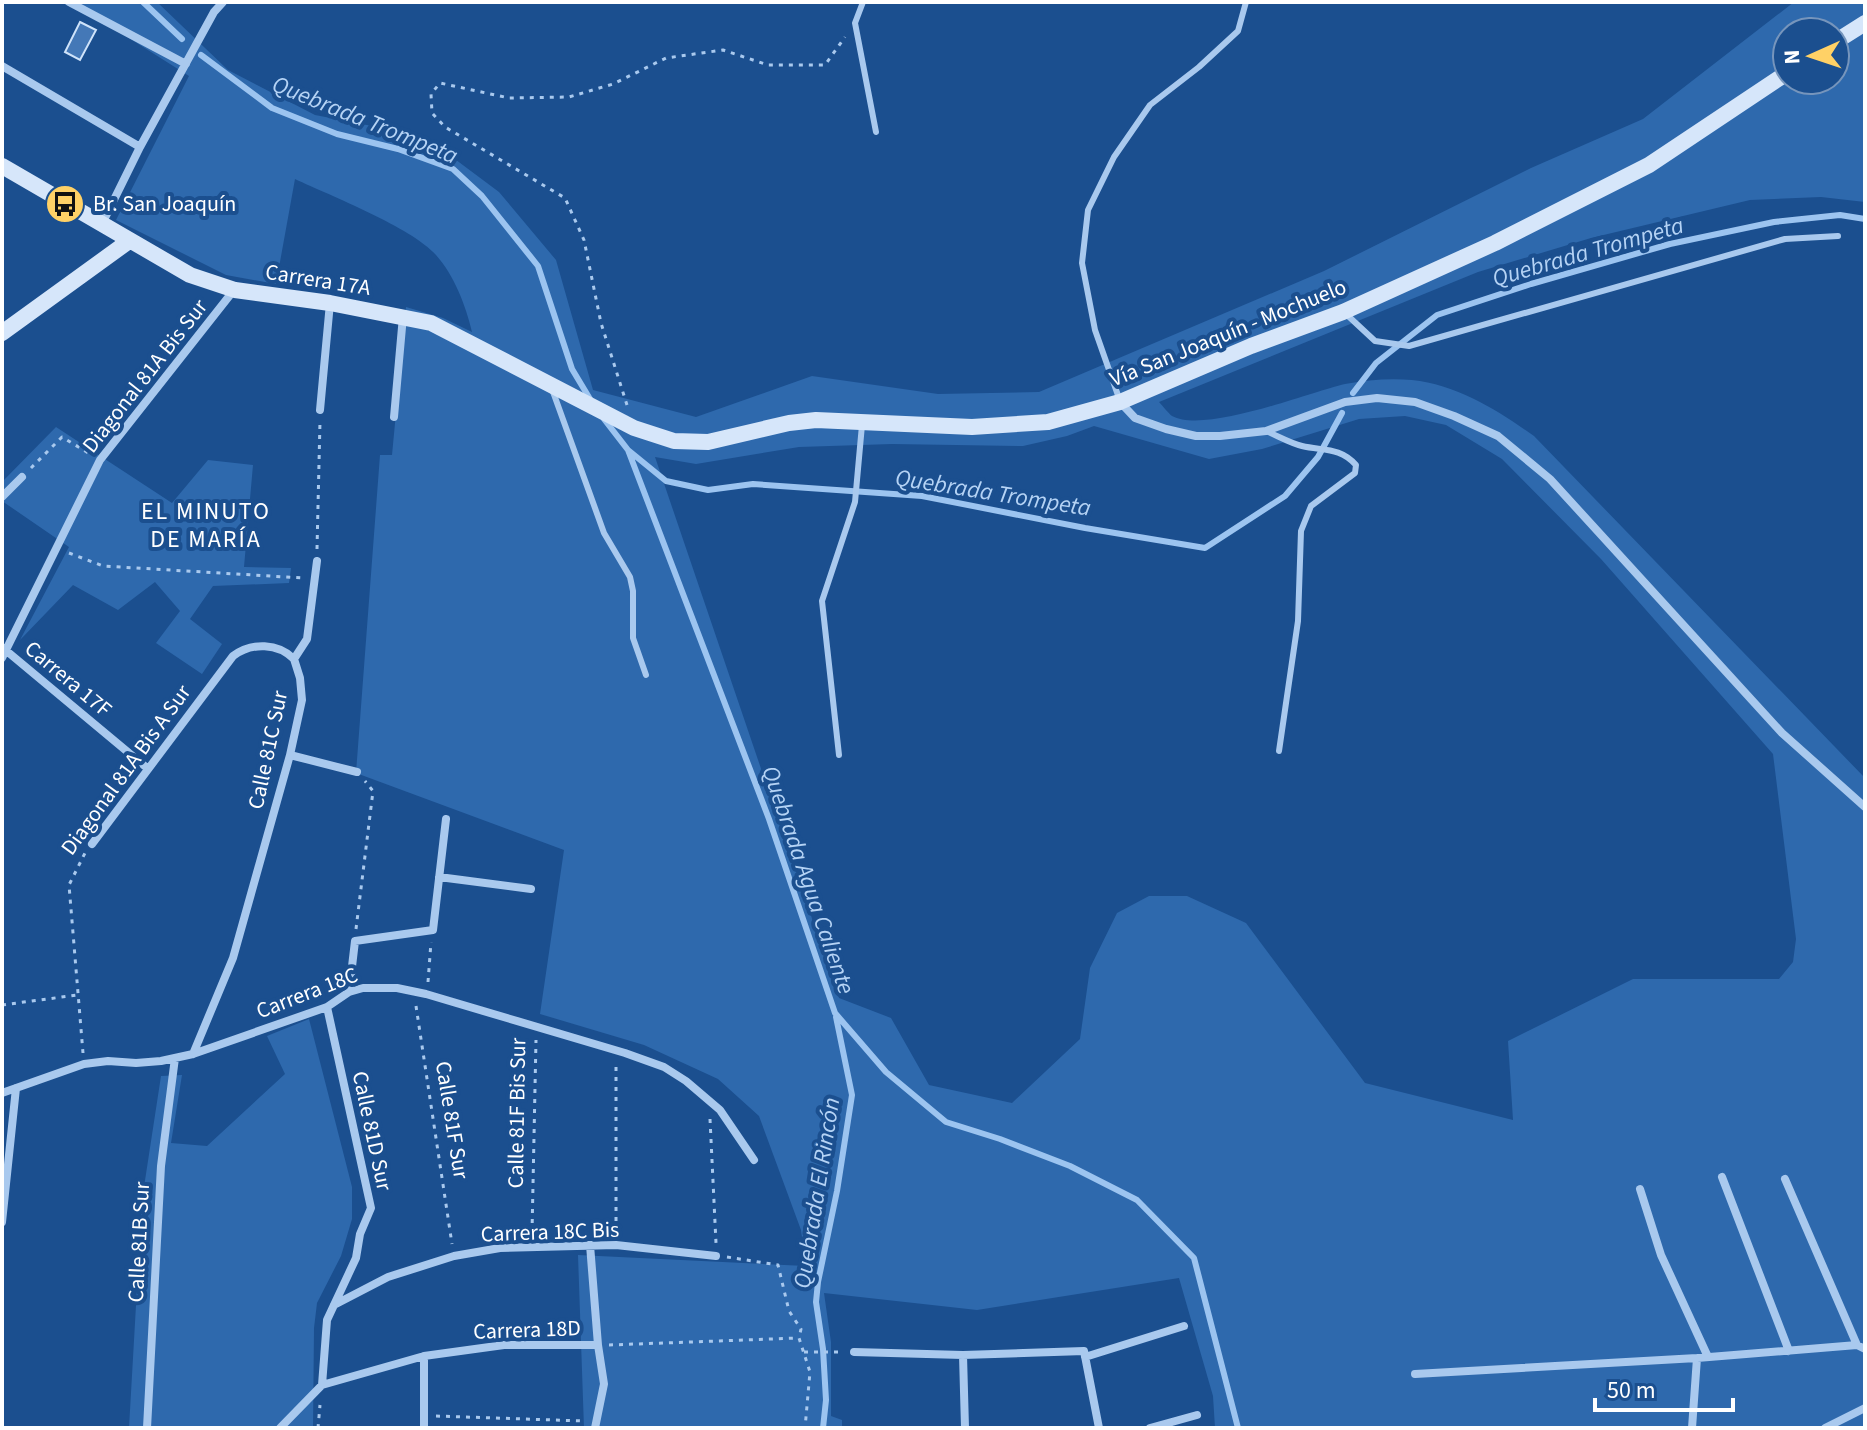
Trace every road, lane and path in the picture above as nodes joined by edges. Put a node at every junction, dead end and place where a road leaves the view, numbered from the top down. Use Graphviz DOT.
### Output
graph roads {
  1 [pos="69,2"];
  2 [pos="223,2"];
  3 [pos="863,2"];
  4 [pos="1246,2"];
  5 [pos="855,23"];
  6 [pos="186,64"];
  7 [pos="2,66"];
  8 [pos="1771,84"];
  9 [pos="876,132"];
  10 [pos="140,147"];
  11 [pos="2,166"];
  12 [pos="102,225"];
  13 [pos="1838,236"];
  14 [pos="129,241"];
  15 [pos="235,290"];
  16 [pos="330,303"];
  17 [pos="1343,312"];
  18 [pos="403,316"];
  19 [pos="4,330"];
  20 [pos="551,385"];
  21 [pos="1120,402"];
  22 [pos="320,410"];
  23 [pos="394,417"];
  24 [pos="862,421"];
  25 [pos="634,428"];
  26 [pos="1266,431"];
  27 [pos="100,460"];
  28 [pos="22,477"];
  29 [pos="2,497"];
  30 [pos="56,549"];
  31 [pos="317,561"];
  32 [pos="315,579"];
  33 [pos="3,652"];
  34 [pos="294,659"];
  35 [pos="646,675"];
  36 [pos="1279,751"];
  37 [pos="290,755"];
  38 [pos="839,755"];
  39 [pos="147,768"];
  40 [pos="357,772"];
  41 [pos="1865,807"];
  42 [pos="446,819"];
  43 [pos="92,844"];
  44 [pos="439,877"];
  45 [pos="531,889"];
  46 [pos="433,930"];
  47 [pos="355,941"];
  48 [pos="414,990"];
  49 [pos="349,992"];
  50 [pos="426,994"];
  51 [pos="77,995"];
  52 [pos="2,1005"];
  53 [pos="327,1007"];
  54 [pos="536,1027"];
  55 [pos="616,1050"];
  56 [pos="193,1054"];
  57 [pos="175,1058"];
  58 [pos="84,1064"];
  59 [pos="16,1088"];
  60 [pos="2,1093"];
  61 [pos="709,1099"];
  62 [pos="754,1160"];
  63 [pos="1722,1177"];
  64 [pos="1785,1179"];
  65 [pos="1640,1189"];
  66 [pos="2,1222"];
  67 [pos="590,1245"];
  68 [pos="616,1245"];
  69 [pos="532,1248"];
  70 [pos="454,1256"];
  71 [pos="716,1256"];
  72 [pos="334,1305"];
  73 [pos="1184,1326"];
  74 [pos="799,1338"];
  75 [pos="598,1345"];
  76 [pos="1861,1347"];
  77 [pos="835,1351"];
  78 [pos="1789,1351"];
  79 [pos="804,1352"];
  80 [pos="854,1352"];
  81 [pos="1084,1354"];
  82 [pos="963,1355"];
  83 [pos="424,1356"];
  84 [pos="1708,1357"];
  85 [pos="1697,1358"];
  86 [pos="1415,1374"];
  87 [pos="322,1385"];
  88 [pos="1865,1408"];
  89 [pos="424,1415"];
  90 [pos="1197,1415"];
  91 [pos="596,1425"];
  92 [pos="147,1428"];
  93 [pos="280,1428"];
  94 [pos="424,1428"];
  95 [pos="805,1428"];
  96 [pos="965,1428"];
  97 [pos="1099,1428"];
  98 [pos="1150,1428"];
  99 [pos="1692,1428"];
  100 [pos="1825,1428"];
  1 -- 6 [label="street"];
  2 -- 6 [label="street"];
  3 -- 5 [label="lane"];
  4 -- 21 [label="lane"];
  5 -- 9 [label="lane"];
  5 -- 25 [label="path"];
  6 -- 10 [label="street"];
  7 -- 10 [label="street"];
  8 -- 17 [label="street, Vía San Joaquín - Mochuelo"];
  10 -- 12 [label="street"];
  11 -- 12 [label="street, Carrera 17A"];
  12 -- 14 [label="street, Carrera 17A"];
  13 -- 17 [label="lane"];
  14 -- 15 [label="street, Carrera 17A"];
  14 -- 19 [label="street"];
  15 -- 16 [label="street, Carrera 17A"];
  15 -- 27 [label="street, Diagonal 81A Bis Sur"];
  16 -- 18 [label="street, Carrera 17A"];
  16 -- 22 [label="street"];
  17 -- 21 [label="street, Vía San Joaquín - Mochuelo"];
  18 -- 20 [label="street, Carrera 17A"];
  18 -- 23 [label="street"];
  20 -- 25 [label="street, Carrera 17A"];
  20 -- 35 [label="lane"];
  21 -- 24 [label="street, Vía San Joaquín - Mochuelo"];
  21 -- 26 [label="street"];
  22 -- 31 [label="path"];
  24 -- 25 [label="street, Vía San Joaquín - Mochuelo"];
  24 -- 38 [label="lane"];
  26 -- 36 [label="lane"];
  26 -- 41 [label="street"];
  27 -- 28 [label="path"];
  27 -- 30 [label="street, Diagonal 81A Bis Sur"];
  28 -- 29 [label="street"];
  30 -- 32 [label="path"];
  30 -- 33 [label="street, Diagonal 81A Bis Sur"];
  31 -- 32 [label="street"];
  32 -- 34 [label="street"];
  33 -- 39 [label="street, Carrera 17F"];
  34 -- 37 [label="street, Calle 81C Sur"];
  34 -- 39 [label="street, Diagonal 81A Bis A Sur"];
  37 -- 40 [label="street"];
  37 -- 56 [label="street, Calle 81C Sur"];
  39 -- 43 [label="street, Diagonal 81A Bis A Sur"];
  40 -- 47 [label="path"];
  42 -- 44 [label="street"];
  43 -- 51 [label="path, Diagonal 81A Bis A Sur"];
  44 -- 45 [label="street"];
  44 -- 46 [label="street"];
  46 -- 47 [label="street"];
  46 -- 50 [label="path"];
  47 -- 49 [label="street"];
  48 -- 49 [label="street, Carrera 18C"];
  48 -- 50 [label="street, Carrera 18C"];
  48 -- 70 [label="path, Calle 81F Sur"];
  49 -- 53 [label="street, Carrera 18C"];
  50 -- 54 [label="street, Carrera 18C"];
  51 -- 52 [label="path"];
  51 -- 58 [label="path, Diagonal 81A Bis A Sur"];
  53 -- 56 [label="street, Carrera 18C"];
  53 -- 72 [label="street, Calle 81D Sur"];
  54 -- 55 [label="street, Carrera 18C"];
  54 -- 69 [label="path, Calle 81F Bis Sur"];
  55 -- 61 [label="street, Carrera 18C"];
  55 -- 68 [label="path"];
  56 -- 57 [label="street, Carrera 18C"];
  57 -- 58 [label="street, Carrera 18C"];
  57 -- 92 [label="street, Calle 81B Sur"];
  58 -- 59 [label="street, Carrera 18C"];
  59 -- 60 [label="street, Carrera 18C"];
  59 -- 66 [label="street"];
  61 -- 62 [label="street, Carrera 18C"];
  61 -- 71 [label="path"];
  63 -- 78 [label="street"];
  64 -- 76 [label="street"];
  65 -- 84 [label="street"];
  67 -- 68 [label="street, Carrera 18C Bis"];
  67 -- 69 [label="street, Carrera 18C Bis"];
  67 -- 75 [label="street"];
  68 -- 71 [label="street, Carrera 18C Bis"];
  69 -- 70 [label="street, Carrera 18C Bis"];
  70 -- 72 [label="street, Carrera 18C Bis"];
  71 -- 74 [label="path"];
  72 -- 87 [label="street, Calle 81D Sur"];
  73 -- 81 [label="street"];
  74 -- 75 [label="path, Carrera 18D"];
  74 -- 79 [label="path"];
  75 -- 83 [label="street, Carrera 18D"];
  75 -- 91 [label="street"];
  76 -- 78 [label="street"];
  77 -- 79 [label="path"];
  78 -- 84 [label="street"];
  79 -- 95 [label="path"];
  80 -- 82 [label="street"];
  81 -- 82 [label="street"];
  81 -- 97 [label="street"];
  82 -- 96 [label="street"];
  83 -- 87 [label="street, Carrera 18D"];
  83 -- 89 [label="street"];
  84 -- 85 [label="street"];
  85 -- 86 [label="street"];
  85 -- 99 [label="street"];
  87 -- 93 [label="street, Carrera 18D"];
  88 -- 100 [label="street"];
  89 -- 91 [label="path"];
  89 -- 94 [label="street"];
  90 -- 98 [label="street"];
}
